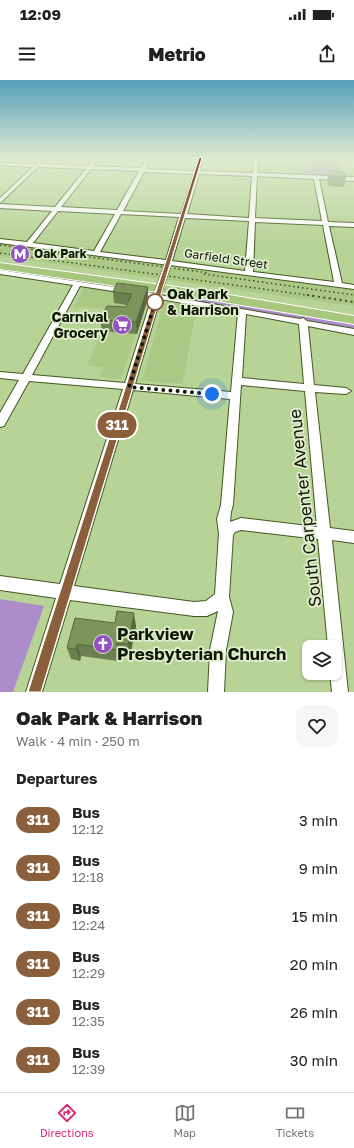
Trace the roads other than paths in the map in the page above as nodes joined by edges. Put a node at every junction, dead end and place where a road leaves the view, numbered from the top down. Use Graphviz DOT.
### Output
graph roads {
  1 [pos="15,187"];
  2 [pos="74,187"];
  3 [pos="133,187"];
  4 [pos="191,187"];
  5 [pos="254,187"];
  6 [pos="318,187"];
  7 [pos="0,201"];
  8 [pos="0,206"];
  9 [pos="56,209"];
  10 [pos="118,213"];
  11 [pos="182,216"];
  12 [pos="252,220"];
  13 [pos="326,224"];
  14 [pos="354,225"];
  15 [pos="0,241"];
  16 [pos="28,244"];
  17 [pos="96,253"];
  18 [pos="0,259"];
  19 [pos="168,263"];
  20 [pos="1,272"];
  21 [pos="249,273"];
  22 [pos="78,283"];
  23 [pos="338,284"];
  24 [pos="354,286"];
  25 [pos="158,294"];
  26 [pos="242,310"];
  27 [pos="354,310"];
  28 [pos="354,320"];
  29 [pos="303,322"];
  30 [pos="354,332"];
  31 [pos="0,375"];
  32 [pos="26,377"];
  33 [pos="236,381"];
  34 [pos="129,387"];
  35 [pos="310,388"];
  36 [pos="346,391"];
  37 [pos="235,396"];
  38 [pos="0,423"];
  39 [pos="228,531"];
  40 [pos="324,533"];
  41 [pos="354,537"];
  42 [pos="0,583"];
  43 [pos="66,592"];
  44 [pos="219,601"];
  45 [pos="34,692"];
  46 [pos="216,692"];
  47 [pos="340,692"];
  1 -- 7 [label="street"];
  2 -- 9 [label="street"];
  3 -- 10 [label="street"];
  4 -- 11 [label="street"];
  5 -- 12 [label="street"];
  6 -- 13 [label="street"];
  8 -- 9 [label="street"];
  9 -- 10 [label="street"];
  9 -- 16 [label="street"];
  10 -- 11 [label="street"];
  10 -- 17 [label="street"];
  11 -- 12 [label="street"];
  11 -- 19 [label="street"];
  12 -- 13 [label="street"];
  12 -- 21 [label="street"];
  13 -- 14 [label="street"];
  13 -- 23 [label="street"];
  15 -- 16 [label="street, Garfield Street"];
  16 -- 17 [label="street, Garfield Street"];
  17 -- 19 [label="street, Garfield Street"];
  18 -- 27 [label="highway"];
  19 -- 21 [label="street, Garfield Street"];
  19 -- 25 [label="street, bridge"];
  20 -- 22 [label="street"];
  20 -- 28 [label="highway"];
  21 -- 23 [label="street, Garfield Street"];
  22 -- 25 [label="street"];
  22 -- 32 [label="street"];
  23 -- 24 [label="street, Garfield Street"];
  25 -- 26 [label="street"];
  25 -- 34 [label="street"];
  26 -- 29 [label="street"];
  26 -- 33 [label="street"];
  29 -- 30 [label="street"];
  29 -- 35 [label="street, South Carpenter Avenue"];
  31 -- 32 [label="street"];
  32 -- 34 [label="street"];
  32 -- 38 [label="street"];
  33 -- 35 [label="street"];
  33 -- 37 [label="street"];
  34 -- 37 [label="street"];
  34 -- 43 [label="street"];
  35 -- 36 [label="street"];
  35 -- 40 [label="street, South Carpenter Avenue"];
  37 -- 39 [label="street"];
  39 -- 40 [label="street"];
  39 -- 44 [label="street"];
  40 -- 41 [label="street"];
  40 -- 47 [label="street, South Carpenter Avenue"];
  42 -- 43 [label="street"];
  43 -- 44 [label="street"];
  43 -- 45 [label="street"];
  44 -- 46 [label="street"];
}
